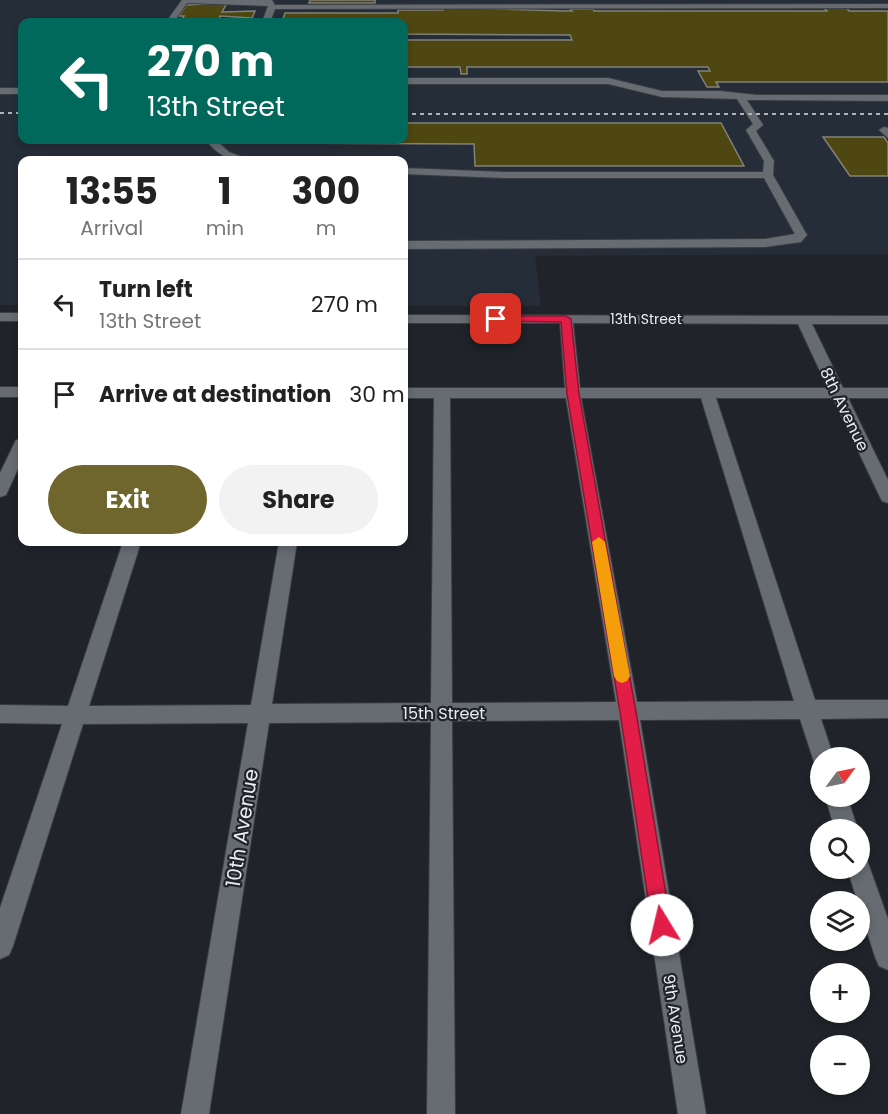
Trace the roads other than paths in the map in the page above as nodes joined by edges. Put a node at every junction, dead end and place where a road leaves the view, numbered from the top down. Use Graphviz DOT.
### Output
graph roads {
  1 [pos="270,4"];
  2 [pos="888,6"];
  3 [pos="173,18"];
  4 [pos="408,81"];
  5 [pos="0,91"];
  6 [pos="18,91"];
  7 [pos="739,95"];
  8 [pos="888,98"];
  9 [pos="214,144"];
  10 [pos="229,156"];
  11 [pos="408,171"];
  12 [pos="768,176"];
  13 [pos="408,245"];
  14 [pos="0,317"];
  15 [pos="18,317"];
  16 [pos="408,319"];
  17 [pos="566,319"];
  18 [pos="803,320"];
  19 [pos="888,320"];
  20 [pos="0,392"];
  21 [pos="18,392"];
  22 [pos="408,393"];
  23 [pos="837,393"];
  24 [pos="888,393"];
  25 [pos="442,394"];
  26 [pos="573,394"];
  27 [pos="707,394"];
  28 [pos="18,453"];
  29 [pos="0,491"];
  30 [pos="888,497"];
  31 [pos="131,546"];
  32 [pos="287,546"];
  33 [pos="888,709"];
  34 [pos="808,710"];
  35 [pos="628,712"];
  36 [pos="443,713"];
  37 [pos="0,714"];
  38 [pos="261,714"];
  39 [pos="75,715"];
  40 [pos="820,747"];
  41 [pos="863,879"];
  42 [pos="0,946"];
  43 [pos="888,957"];
  44 [pos="195,1114"];
  45 [pos="441,1114"];
  46 [pos="692,1114"];
  1 -- 2 [label="street"];
  1 -- 3 [label="street"];
  4 -- 7 [label="street"];
  5 -- 6 [label="street"];
  7 -- 8 [label="street"];
  7 -- 12 [label="street"];
  9 -- 10 [label="street"];
  11 -- 12 [label="street"];
  12 -- 13 [label="street"];
  14 -- 15 [label="street"];
  16 -- 17 [label="street, 13th Street"];
  17 -- 18 [label="street, 13th Street"];
  17 -- 26 [label="street, 9th Avenue"];
  18 -- 19 [label="street, 13th Street"];
  18 -- 23 [label="street, 8th Avenue"];
  20 -- 21 [label="street"];
  22 -- 25 [label="street"];
  23 -- 24 [label="street"];
  23 -- 27 [label="street"];
  23 -- 30 [label="street, 8th Avenue"];
  25 -- 26 [label="street"];
  25 -- 36 [label="street"];
  26 -- 27 [label="street"];
  26 -- 35 [label="street, 9th Avenue"];
  27 -- 34 [label="street"];
  28 -- 29 [label="street"];
  31 -- 39 [label="street"];
  32 -- 38 [label="street, 10th Avenue"];
  33 -- 34 [label="street, 15th Street"];
  34 -- 35 [label="street, 15th Street"];
  34 -- 40 [label="street"];
  35 -- 36 [label="street, 15th Street"];
  35 -- 46 [label="street, 9th Avenue"];
  36 -- 38 [label="street, 15th Street"];
  36 -- 45 [label="street"];
  37 -- 39 [label="street, 15th Street"];
  38 -- 39 [label="street, 15th Street"];
  38 -- 44 [label="street, 10th Avenue"];
  39 -- 42 [label="street"];
  41 -- 43 [label="street"];
}
